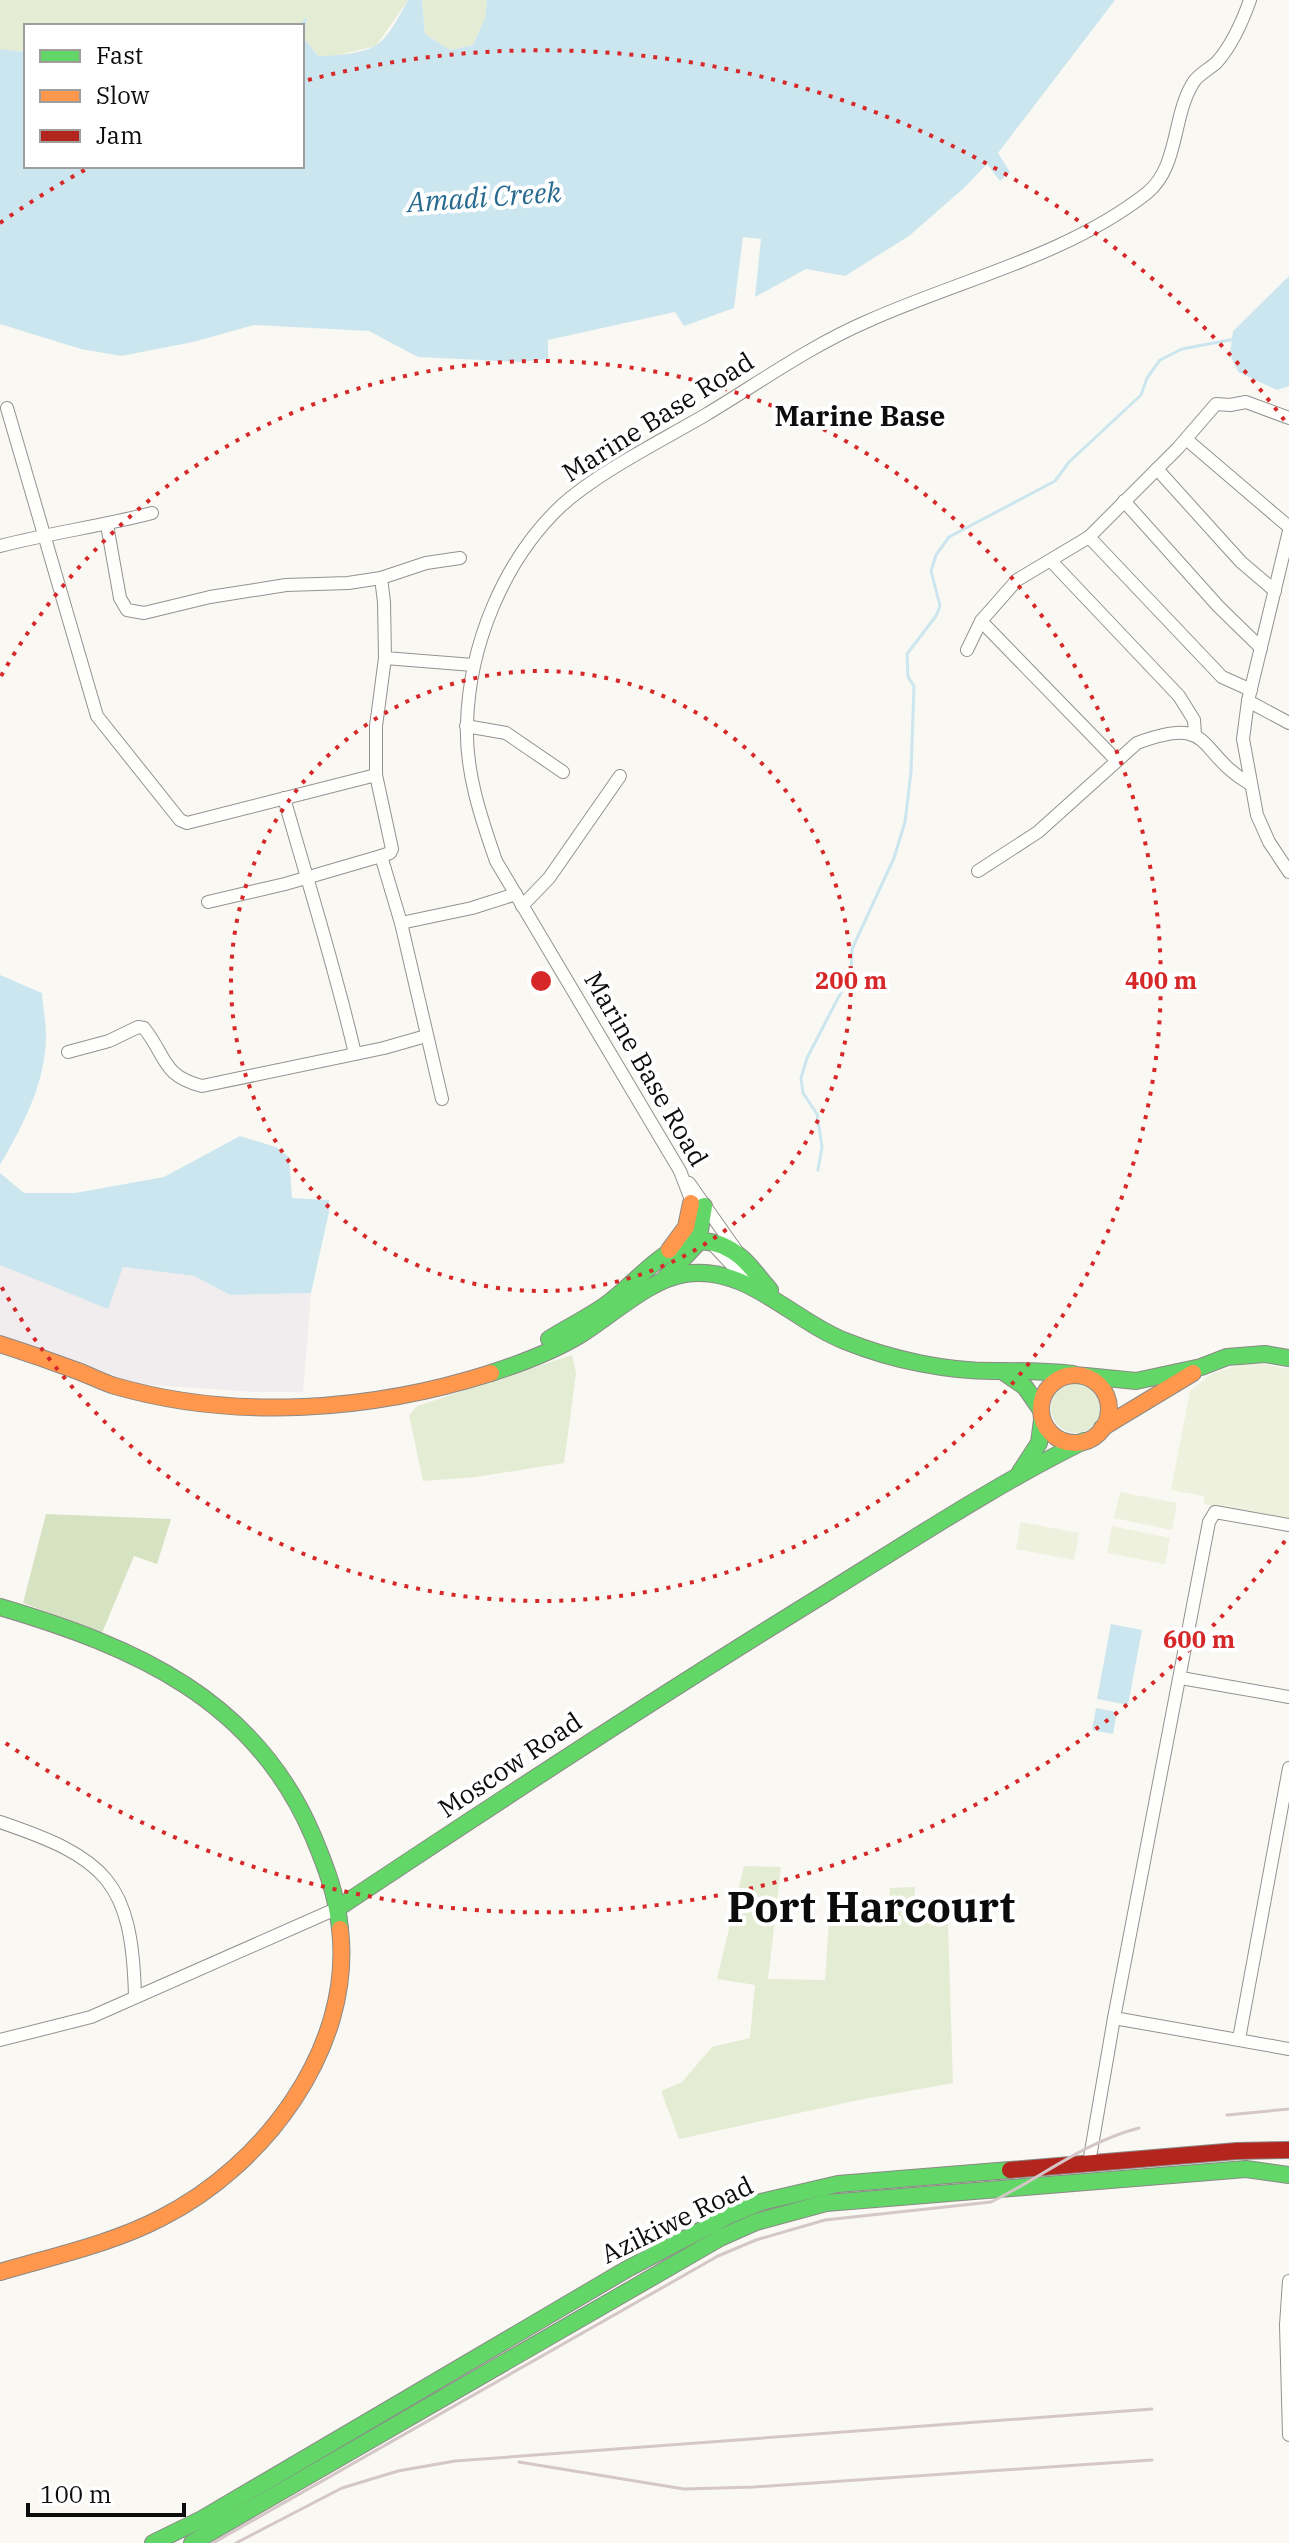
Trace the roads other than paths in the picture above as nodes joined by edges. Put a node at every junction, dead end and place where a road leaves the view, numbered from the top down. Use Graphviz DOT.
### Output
graph roads {
  1 [pos="1250,0"];
  2 [pos="7,408"];
  3 [pos="1289,418"];
  4 [pos="1186,439"];
  5 [pos="1157,469"];
  6 [pos="1124,501"];
  7 [pos="152,513"];
  8 [pos="107,525"];
  9 [pos="1289,529"];
  10 [pos="44,536"];
  11 [pos="1089,537"];
  12 [pos="0,546"];
  13 [pos="460,558"];
  14 [pos="1051,561"];
  15 [pos="1285,567"];
  16 [pos="381,578"];
  17 [pos="1275,591"];
  18 [pos="981,621"];
  19 [pos="1261,648"];
  20 [pos="967,650"];
  21 [pos="385,658"];
  22 [pos="473,665"];
  23 [pos="1249,696"];
  24 [pos="1289,723"];
  25 [pos="466,726"];
  26 [pos="1195,735"];
  27 [pos="1117,761"];
  28 [pos="563,772"];
  29 [pos="376,775"];
  30 [pos="620,776"];
  31 [pos="1250,784"];
  32 [pos="284,798"];
  33 [pos="381,856"];
  34 [pos="978,871"];
  35 [pos="1289,872"];
  36 [pos="306,876"];
  37 [pos="519,900"];
  38 [pos="208,902"];
  39 [pos="401,923"];
  40 [pos="426,1036"];
  41 [pos="68,1052"];
  42 [pos="355,1054"];
  43 [pos="442,1099"];
  44 [pos="698,1204"];
  45 [pos="705,1242"];
  46 [pos="668,1251"];
  47 [pos="741,1257"];
  48 [pos="661,1281"];
  49 [pos="754,1286"];
  50 [pos="785,1306"];
  51 [pos="0,1344"];
  52 [pos="1289,1358"];
  53 [pos="1201,1367"];
  54 [pos="492,1371"];
  55 [pos="1002,1371"];
  56 [pos="1079,1375"];
  57 [pos="1041,1415"];
  58 [pos="1102,1428"];
  59 [pos="1084,1441"];
  60 [pos="1020,1473"];
  61 [pos="1289,1525"];
  62 [pos="0,1607"];
  63 [pos="1181,1678"];
  64 [pos="1289,1697"];
  65 [pos="1289,1768"];
  66 [pos="0,1822"];
  67 [pos="338,1908"];
  68 [pos="135,1996"];
  69 [pos="1114,2018"];
  70 [pos="1239,2039"];
  71 [pos="0,2040"];
  72 [pos="1289,2049"];
  73 [pos="1289,2150"];
  74 [pos="1089,2163"];
  75 [pos="1289,2175"];
  76 [pos="0,2272"];
  77 [pos="1289,2281"];
  78 [pos="1289,2435"];
  79 [pos="153,2543"];
  80 [pos="192,2543"];
  1 -- 22 [label="street, Marine Base Road"];
  2 -- 10 [label="street"];
  3 -- 4 [label="street"];
  4 -- 5 [label="street"];
  4 -- 9 [label="street"];
  5 -- 6 [label="street"];
  5 -- 17 [label="street"];
  6 -- 11 [label="street"];
  6 -- 19 [label="street"];
  7 -- 8 [label="street"];
  8 -- 10 [label="street"];
  8 -- 16 [label="street"];
  9 -- 15 [label="street"];
  10 -- 12 [label="street"];
  10 -- 32 [label="street"];
  11 -- 14 [label="street"];
  11 -- 23 [label="street"];
  13 -- 16 [label="street"];
  14 -- 18 [label="street"];
  14 -- 26 [label="street"];
  15 -- 17 [label="street"];
  16 -- 21 [label="street"];
  17 -- 19 [label="street"];
  18 -- 20 [label="street"];
  18 -- 27 [label="street"];
  19 -- 23 [label="street"];
  21 -- 22 [label="street"];
  21 -- 29 [label="street"];
  22 -- 25 [label="street, Marine Base Road"];
  23 -- 24 [label="street"];
  23 -- 31 [label="street"];
  25 -- 28 [label="street"];
  25 -- 37 [label="street, Marine Base Road"];
  26 -- 27 [label="street"];
  26 -- 31 [label="street"];
  27 -- 34 [label="street"];
  29 -- 32 [label="street"];
  29 -- 33 [label="street"];
  30 -- 37 [label="street"];
  31 -- 35 [label="street"];
  32 -- 36 [label="street"];
  33 -- 36 [label="street"];
  33 -- 39 [label="street"];
  36 -- 38 [label="street"];
  36 -- 42 [label="street"];
  37 -- 39 [label="street"];
  37 -- 44 [label="street, Marine Base Road"];
  39 -- 40 [label="street"];
  40 -- 42 [label="street"];
  40 -- 43 [label="street"];
  41 -- 42 [label="street"];
  44 -- 45 [label="main road"];
  44 -- 46 [label="main road"];
  44 -- 47 [label="street, Marine Base Road"];
  45 -- 46 [label="main road"];
  45 -- 47 [label="main road"];
  45 -- 48 [label="main road"];
  45 -- 49 [label="street"];
  46 -- 54 [label="main road"];
  47 -- 50 [label="main road"];
  48 -- 49 [label="main road"];
  48 -- 54 [label="main road"];
  49 -- 50 [label="main road"];
  50 -- 55 [label="main road"];
  51 -- 54 [label="main road"];
  52 -- 53 [label="main road"];
  53 -- 56 [label="main road"];
  53 -- 58 [label="main road"];
  55 -- 56 [label="main road"];
  55 -- 57 [label="main road"];
  56 -- 57 [label="main road"];
  56 -- 58 [label="main road"];
  57 -- 59 [label="main road"];
  57 -- 60 [label="main road, Moscow Road"];
  58 -- 59 [label="main road"];
  59 -- 60 [label="main road, Moscow Road"];
  60 -- 67 [label="main road, Moscow Road"];
  61 -- 63 [label="street"];
  62 -- 67 [label="main road"];
  63 -- 64 [label="street"];
  63 -- 69 [label="street"];
  65 -- 70 [label="street"];
  66 -- 68 [label="street"];
  67 -- 68 [label="street, Moscow Road"];
  67 -- 76 [label="main road"];
  68 -- 71 [label="street, Moscow Road"];
  69 -- 70 [label="street"];
  69 -- 74 [label="street"];
  70 -- 72 [label="street"];
  73 -- 74 [label="main road, Azikiwe Road"];
  74 -- 79 [label="main road, Azikiwe Road"];
  75 -- 80 [label="main road, Azikiwe Road"];
  77 -- 78 [label="street"];
}
